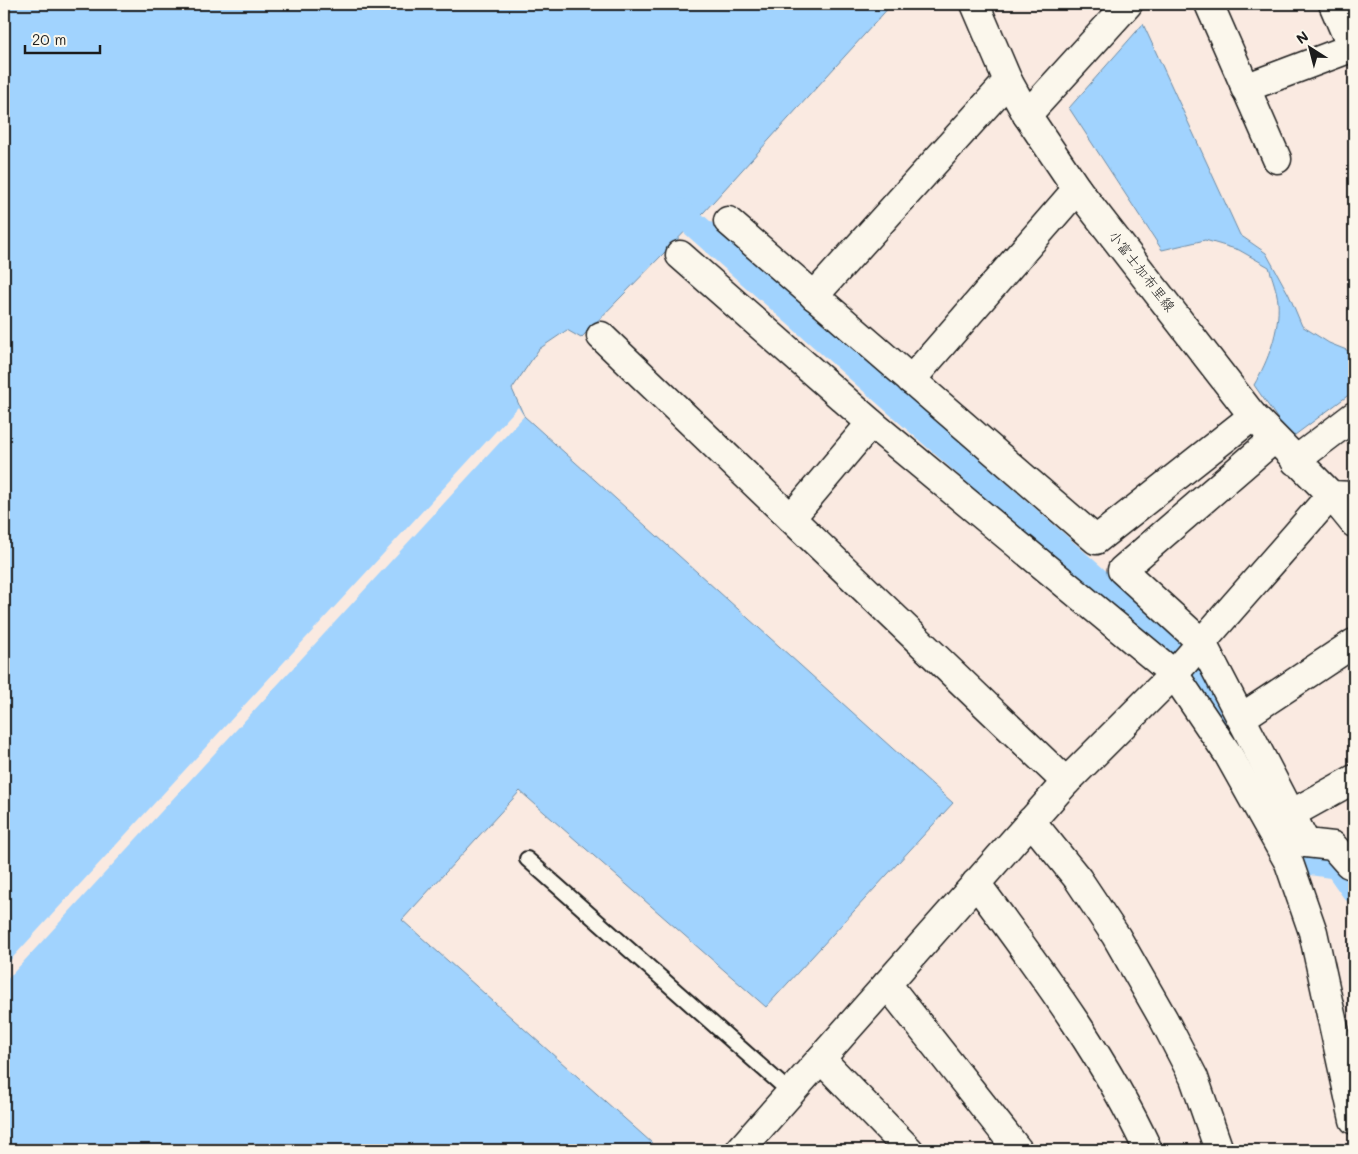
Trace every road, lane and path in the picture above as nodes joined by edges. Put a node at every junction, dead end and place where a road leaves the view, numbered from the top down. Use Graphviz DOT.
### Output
graph roads {
  1 [pos="975,4"];
  2 [pos="1128,4"];
  3 [pos="1209,4"];
  4 [pos="1333,4"];
  5 [pos="1353,48"];
  6 [pos="1008,81"];
  7 [pos="1246,88"];
  8 [pos="1027,115"];
  9 [pos="1277,159"];
  10 [pos="1077,189"];
  11 [pos="728,221"];
  12 [pos="680,255"];
  13 [pos="814,296"];
  14 [pos="601,336"];
  15 [pos="911,380"];
  16 [pos="1253,416"];
  17 [pos="1354,416"];
  18 [pos="871,423"];
  19 [pos="1274,438"];
  20 [pos="1295,461"];
  21 [pos="1343,495"];
  22 [pos="791,518"];
  23 [pos="1354,523"];
  24 [pos="1096,540"];
  25 [pos="1122,570"];
  26 [pos="1354,642"];
  27 [pos="1202,643"];
  28 [pos="1174,674"];
  29 [pos="1241,718"];
  30 [pos="1354,779"];
  31 [pos="1066,782"];
  32 [pos="1291,814"];
  33 [pos="1031,821"];
  34 [pos="527,859"];
  35 [pos="1354,862"];
  36 [pos="976,883"];
  37 [pos="887,984"];
  38 [pos="821,1059"];
  39 [pos="1348,1059"];
  40 [pos="791,1093"];
  41 [pos="1354,1120"];
  42 [pos="740,1150"];
  43 [pos="909,1150"];
  44 [pos="1018,1150"];
  45 [pos="1148,1150"];
  46 [pos="1219,1150"];
  1 -- 6 [label="street, 小富士加布里線"];
  2 -- 8 [label="street"];
  3 -- 7 [label="street"];
  4 -- 5 [label="street"];
  5 -- 7 [label="street"];
  6 -- 8 [label="street, 小富士加布里線"];
  6 -- 13 [label="street"];
  7 -- 9 [label="street"];
  8 -- 10 [label="street, 小富士加布里線"];
  10 -- 15 [label="street"];
  10 -- 16 [label="street, 小富士加布里線"];
  11 -- 13 [label="street"];
  12 -- 18 [label="street"];
  13 -- 15 [label="street"];
  14 -- 22 [label="street"];
  15 -- 24 [label="street"];
  16 -- 19 [label="street, 小富士加布里線"];
  16 -- 24 [label="street"];
  17 -- 20 [label="street"];
  18 -- 22 [label="street"];
  18 -- 28 [label="street"];
  19 -- 20 [label="street, 小富士加布里線"];
  19 -- 25 [label="street"];
  20 -- 21 [label="street, 小富士加布里線"];
  21 -- 23 [label="street, 小富士加布里線"];
  21 -- 27 [label="street"];
  22 -- 31 [label="street"];
  24 -- 25 [label="street"];
  25 -- 27 [label="street"];
  26 -- 29 [label="street"];
  27 -- 28 [label="street"];
  27 -- 29 [label="street"];
  28 -- 31 [label="street"];
  28 -- 39 [label="street"];
  29 -- 32 [label="street"];
  30 -- 32 [label="street"];
  31 -- 33 [label="street"];
  32 -- 35 [label="street"];
  33 -- 36 [label="street"];
  33 -- 46 [label="street"];
  34 -- 40 [label="lane"];
  36 -- 37 [label="street"];
  36 -- 45 [label="street"];
  37 -- 38 [label="street"];
  37 -- 44 [label="street"];
  38 -- 40 [label="street"];
  38 -- 43 [label="street"];
  39 -- 41 [label="street"];
  40 -- 42 [label="street"];
}
